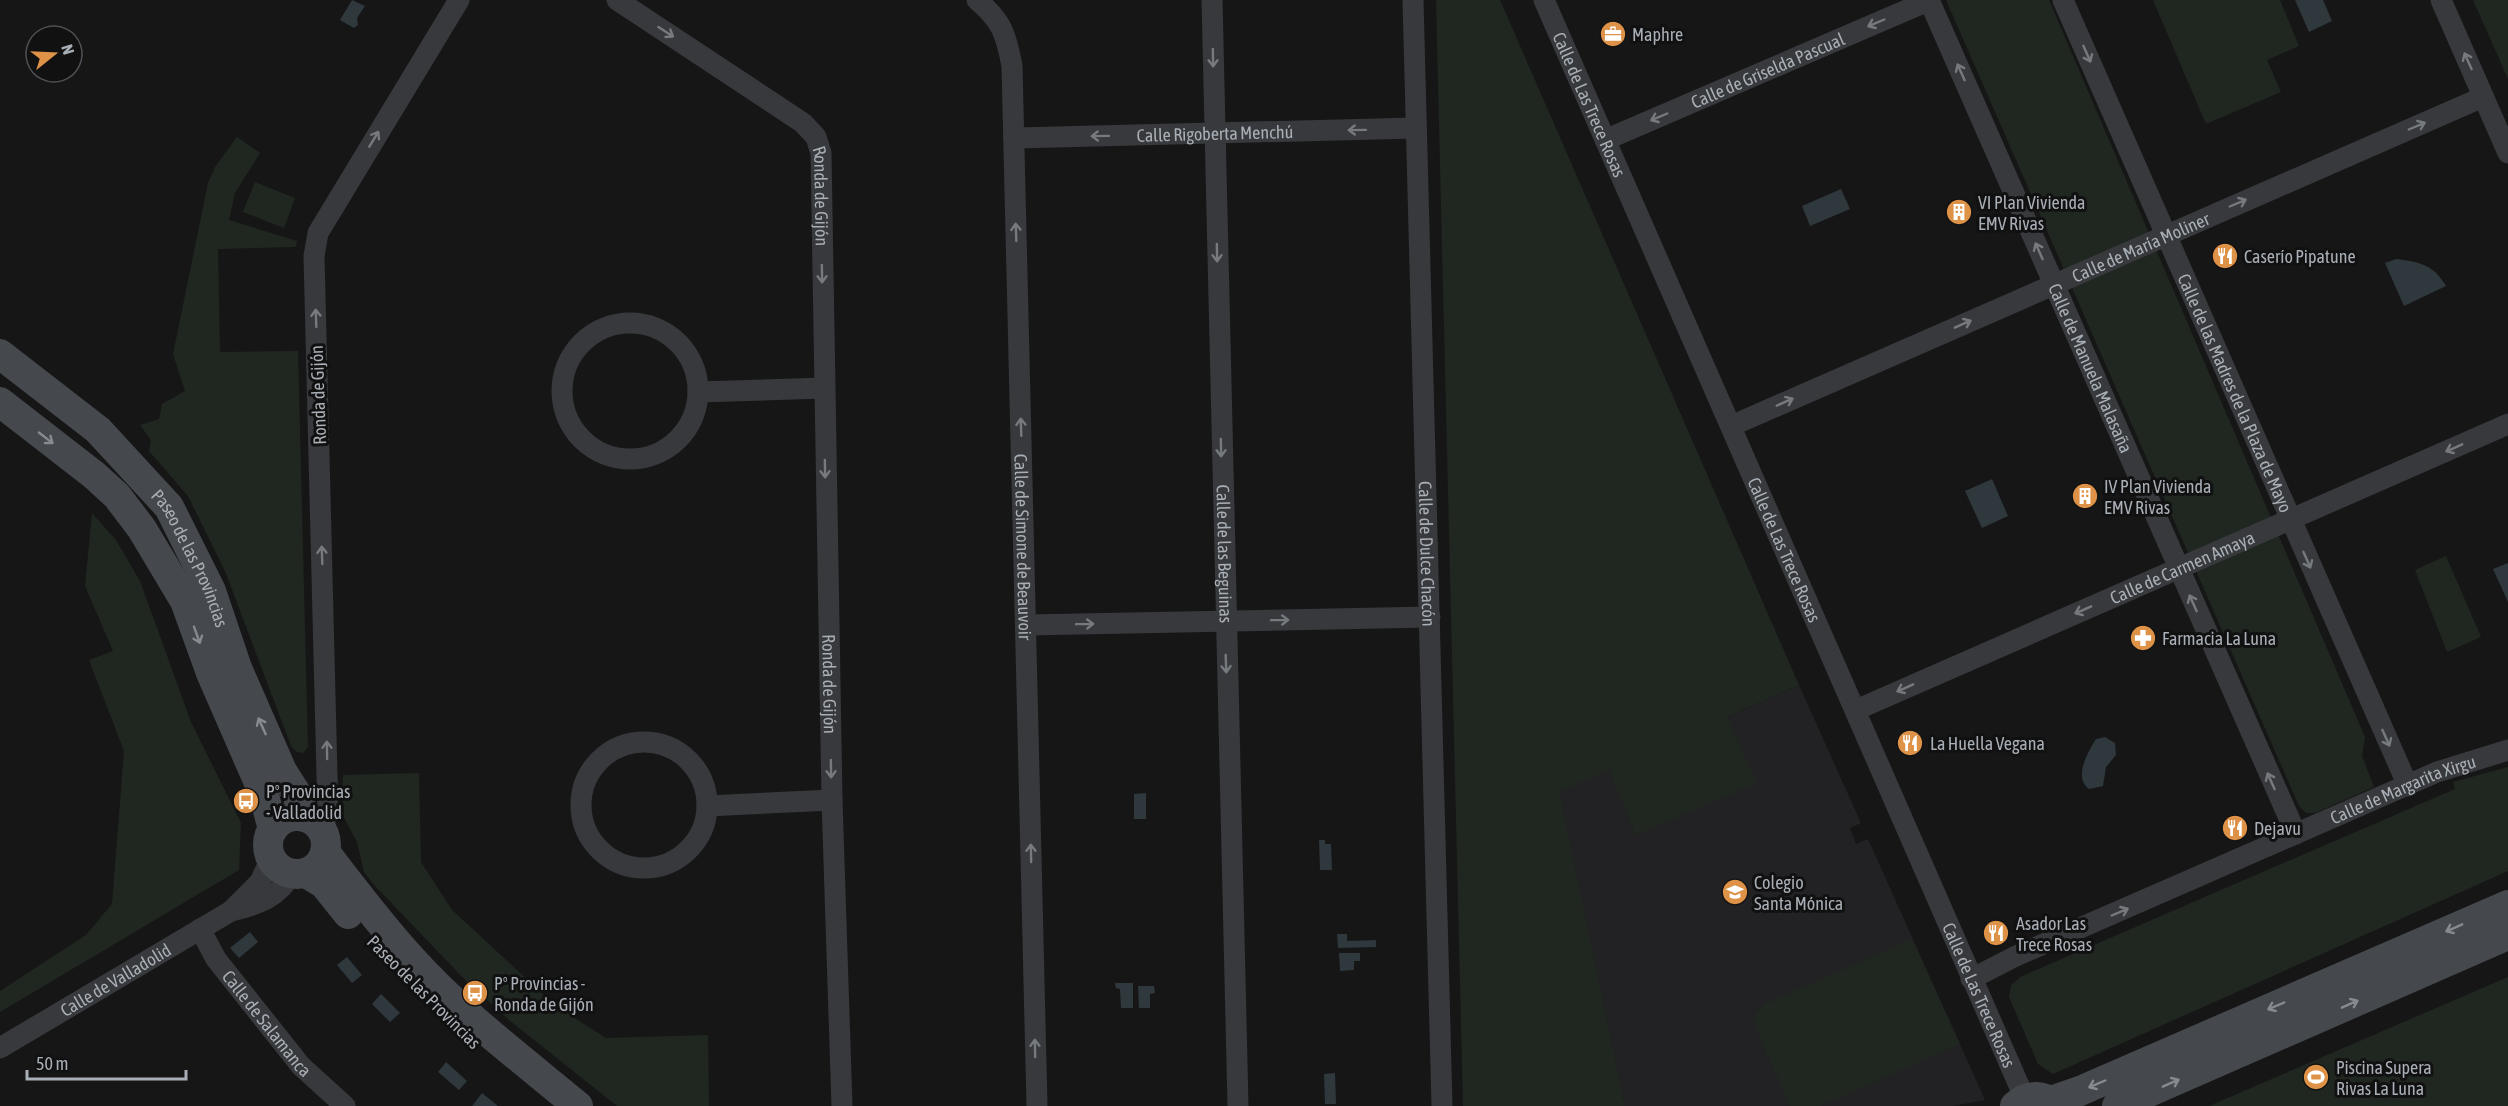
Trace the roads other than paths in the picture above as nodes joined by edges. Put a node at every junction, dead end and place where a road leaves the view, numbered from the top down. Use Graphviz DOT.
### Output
graph roads {
  1 [pos="459,0"];
  2 [pos="617,0"];
  3 [pos="977,0"];
  4 [pos="1212,0"];
  5 [pos="1413,0"];
  6 [pos="1544,0"];
  7 [pos="1930,0"];
  8 [pos="2063,0"];
  9 [pos="2441,0"];
  10 [pos="2483,97"];
  11 [pos="1416,128"];
  12 [pos="1215,133"];
  13 [pos="1014,138"];
  14 [pos="1605,140"];
  15 [pos="2508,153"];
  16 [pos="2166,235"];
  17 [pos="2053,284"];
  18 [pos="0,354"];
  19 [pos="824,388"];
  20 [pos="698,392"];
  21 [pos="0,402"];
  22 [pos="2508,424"];
  23 [pos="1731,426"];
  24 [pos="2290,519"];
  25 [pos="2178,569"];
  26 [pos="1430,617"];
  27 [pos="1225,621"];
  28 [pos="1027,625"];
  29 [pos="1856,710"];
  30 [pos="2508,750"];
  31 [pos="2408,786"];
  32 [pos="832,800"];
  33 [pos="707,806"];
  34 [pos="2296,834"];
  35 [pos="303,850"];
  36 [pos="2508,905"];
  37 [pos="200,929"];
  38 [pos="2508,935"];
  39 [pos="1971,979"];
  40 [pos="0,1048"];
  41 [pos="2037,1103"];
  42 [pos="345,1106"];
  43 [pos="550,1106"];
  44 [pos="578,1106"];
  45 [pos="842,1106"];
  46 [pos="1037,1106"];
  47 [pos="1238,1106"];
  48 [pos="1442,1106"];
  49 [pos="2117,1106"];
  35 -- 1 [label="street, Ronda de Gijón, one-way"];
  2 -- 19 [label="street, Ronda de Gijón, one-way"];
  3 -- 13 [label="street, Calle de Simone de Beauvoir"];
  4 -- 12 [label="street, Calle de las Beguinas, one-way"];
  5 -- 11 [label="street, Calle de Dulce Chacón"];
  6 -- 14 [label="street, Calle de Las Trece Rosas"];
  7 -- 14 [label="street, Calle de Griselda Pascual, one-way"];
  17 -- 7 [label="street, Calle de Manuela Malasaña, one-way"];
  8 -- 16 [label="street, Calle de las Madres de la Plaza de Mayo, one-way"];
  10 -- 9 [label="street, one-way"];
  10 -- 15 [label="street"];
  16 -- 10 [label="street, Calle de María Moliner, one-way"];
  11 -- 12 [label="street, Calle Rigoberta Menchú, one-way"];
  11 -- 26 [label="street, Calle de Dulce Chacón"];
  12 -- 13 [label="street, Calle Rigoberta Menchú, one-way"];
  12 -- 27 [label="street, Calle de las Beguinas, one-way"];
  28 -- 13 [label="street, Calle de Simone de Beauvoir, one-way"];
  14 -- 23 [label="street, Calle de Las Trece Rosas"];
  16 -- 17 [label="street, Calle de María Moliner"];
  16 -- 24 [label="street, Calle de las Madres de la Plaza de Mayo"];
  23 -- 17 [label="street, Calle de María Moliner, one-way"];
  17 -- 25 [label="street, Calle de Manuela Malasaña"];
  35 -- 18 [label="street, Paseo de las Provincias, one-way"];
  19 -- 20 [label="street"];
  19 -- 32 [label="street, Ronda de Gijón, one-way"];
  20 -- 20 [label="street"];
  21 -- 35 [label="street, Paseo de las Provincias, one-way"];
  22 -- 24 [label="street, Calle de Carmen Amaya, one-way"];
  23 -- 29 [label="street, Calle de Las Trece Rosas"];
  24 -- 25 [label="street, Calle de Carmen Amaya"];
  24 -- 31 [label="street, Calle de las Madres de la Plaza de Mayo, one-way"];
  25 -- 29 [label="street, Calle de Carmen Amaya, one-way"];
  34 -- 25 [label="street, Calle de Manuela Malasaña, one-way"];
  27 -- 26 [label="street, one-way"];
  26 -- 48 [label="street, Calle de Dulce Chacón"];
  28 -- 27 [label="street, one-way"];
  27 -- 47 [label="street, Calle de las Beguinas, one-way"];
  46 -- 28 [label="street, Calle de Simone de Beauvoir, one-way"];
  29 -- 39 [label="street, Calle de Las Trece Rosas"];
  30 -- 31 [label="street, Calle de Margarita Xirgu"];
  31 -- 34 [label="street, Calle de Margarita Xirgu"];
  32 -- 33 [label="street"];
  32 -- 45 [label="street, Ronda de Gijón"];
  33 -- 33 [label="street"];
  39 -- 34 [label="street, Calle de Margarita Xirgu, one-way"];
  35 -- 37 [label="street, Calle de Valladolid"];
  35 -- 43 [label="street, Paseo de las Provincias"];
  35 -- 44 [label="street, Paseo de las Provincias"];
  36 -- 41 [label="street, one-way"];
  37 -- 40 [label="street, Calle de Valladolid"];
  37 -- 42 [label="street, Calle de Salamanca"];
  49 -- 38 [label="street, one-way"];
  39 -- 41 [label="street, Calle de Las Trece Rosas"];
}
